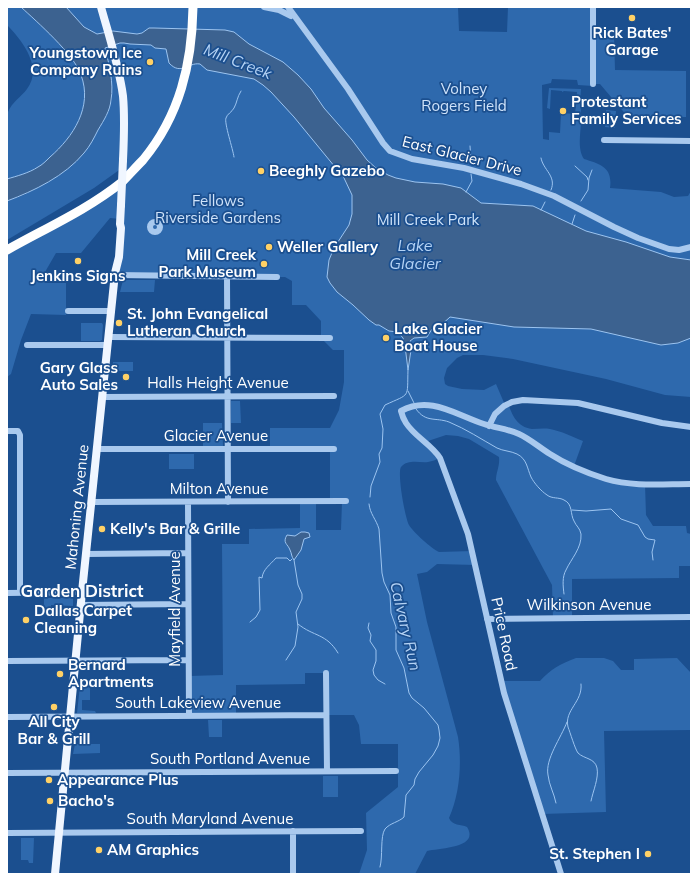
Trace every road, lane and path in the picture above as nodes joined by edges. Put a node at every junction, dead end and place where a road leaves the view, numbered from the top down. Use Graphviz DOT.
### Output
graph roads {
  1 [pos="101,7"];
  2 [pos="264,7"];
  3 [pos="288,7"];
  4 [pos="593,7"];
  5 [pos="193,10"];
  6 [pos="291,16"];
  7 [pos="593,84"];
  8 [pos="604,140"];
  9 [pos="691,141"];
  10 [pos="691,248"];
  11 [pos="7,250"];
  12 [pos="115,275"];
  13 [pos="227,276"];
  14 [pos="277,277"];
  15 [pos="68,311"];
  16 [pos="112,311"];
  17 [pos="227,338"];
  18 [pos="330,338"];
  19 [pos="108,341"];
  20 [pos="27,345"];
  21 [pos="227,396"];
  22 [pos="334,396"];
  23 [pos="102,397"];
  24 [pos="489,426"];
  25 [pos="691,427"];
  26 [pos="7,431"];
  27 [pos="97,449"];
  28 [pos="227,449"];
  29 [pos="334,449"];
  30 [pos="691,484"];
  31 [pos="346,501"];
  32 [pos="91,502"];
  33 [pos="188,502"];
  34 [pos="228,502"];
  35 [pos="188,553"];
  36 [pos="86,554"];
  37 [pos="82,592"];
  38 [pos="7,593"];
  39 [pos="20,593"];
  40 [pos="188,604"];
  41 [pos="80,605"];
  42 [pos="691,617"];
  43 [pos="487,618"];
  44 [pos="188,660"];
  45 [pos="7,661"];
  46 [pos="75,661"];
  47 [pos="326,673"];
  48 [pos="326,715"];
  49 [pos="189,716"];
  50 [pos="7,717"];
  51 [pos="70,717"];
  52 [pos="327,771"];
  53 [pos="396,771"];
  54 [pos="7,773"];
  55 [pos="65,773"];
  56 [pos="293,831"];
  57 [pos="361,831"];
  58 [pos="7,832"];
  59 [pos="59,832"];
  60 [pos="55,874"];
  61 [pos="293,874"];
  62 [pos="561,874"];
  1 -- 12 [label="main road, Mahoning Avenue, bridge"];
  2 -- 6 [label="street"];
  3 -- 10 [label="street, East Glacier Drive"];
  4 -- 7 [label="street"];
  5 -- 11 [label="highway"];
  8 -- 9 [label="street"];
  12 -- 13 [label="street"];
  12 -- 16 [label="main road, Mahoning Avenue"];
  13 -- 14 [label="street"];
  13 -- 17 [label="street"];
  15 -- 16 [label="street"];
  16 -- 19 [label="main road, Mahoning Avenue"];
  17 -- 18 [label="street"];
  17 -- 19 [label="street"];
  17 -- 21 [label="street"];
  19 -- 20 [label="street"];
  19 -- 23 [label="main road, Mahoning Avenue"];
  21 -- 22 [label="street, Halls Height Avenue"];
  21 -- 23 [label="street, Halls Height Avenue"];
  21 -- 28 [label="street"];
  23 -- 27 [label="main road, Mahoning Avenue"];
  24 -- 25 [label="street"];
  24 -- 30 [label="street"];
  24 -- 43 [label="street, Price Road"];
  26 -- 39 [label="street"];
  27 -- 28 [label="street, Glacier Avenue"];
  27 -- 32 [label="main road, Mahoning Avenue"];
  28 -- 29 [label="street, Glacier Avenue"];
  28 -- 34 [label="street"];
  31 -- 34 [label="street, Milton Avenue"];
  32 -- 33 [label="street, Milton Avenue"];
  32 -- 36 [label="main road, Mahoning Avenue"];
  33 -- 34 [label="street, Milton Avenue"];
  33 -- 35 [label="street, Mayfield Avenue"];
  35 -- 36 [label="street"];
  35 -- 40 [label="street, Mayfield Avenue"];
  36 -- 37 [label="main road, Mahoning Avenue"];
  37 -- 39 [label="street"];
  37 -- 41 [label="main road, Mahoning Avenue"];
  38 -- 39 [label="street"];
  40 -- 41 [label="street"];
  40 -- 44 [label="street, Mayfield Avenue"];
  41 -- 46 [label="main road, Mahoning Avenue"];
  42 -- 43 [label="street, Wilkinson Avenue"];
  43 -- 62 [label="street, Price Road"];
  44 -- 46 [label="street"];
  44 -- 49 [label="street, Mayfield Avenue"];
  45 -- 46 [label="street"];
  46 -- 51 [label="main road, Mahoning Avenue"];
  47 -- 48 [label="street"];
  48 -- 49 [label="street, South Lakeview Avenue"];
  48 -- 52 [label="street"];
  49 -- 51 [label="street, South Lakeview Avenue"];
  50 -- 51 [label="street, South Lakeview Avenue"];
  51 -- 55 [label="main road, Mahoning Avenue"];
  52 -- 53 [label="street, South Portland Avenue"];
  52 -- 55 [label="street, South Portland Avenue"];
  54 -- 55 [label="street, South Portland Avenue"];
  55 -- 59 [label="main road, Mahoning Avenue"];
  56 -- 57 [label="street, South Maryland Avenue"];
  56 -- 59 [label="street, South Maryland Avenue"];
  56 -- 61 [label="street"];
  58 -- 59 [label="street, South Maryland Avenue"];
  59 -- 60 [label="main road, Mahoning Avenue"];
}
